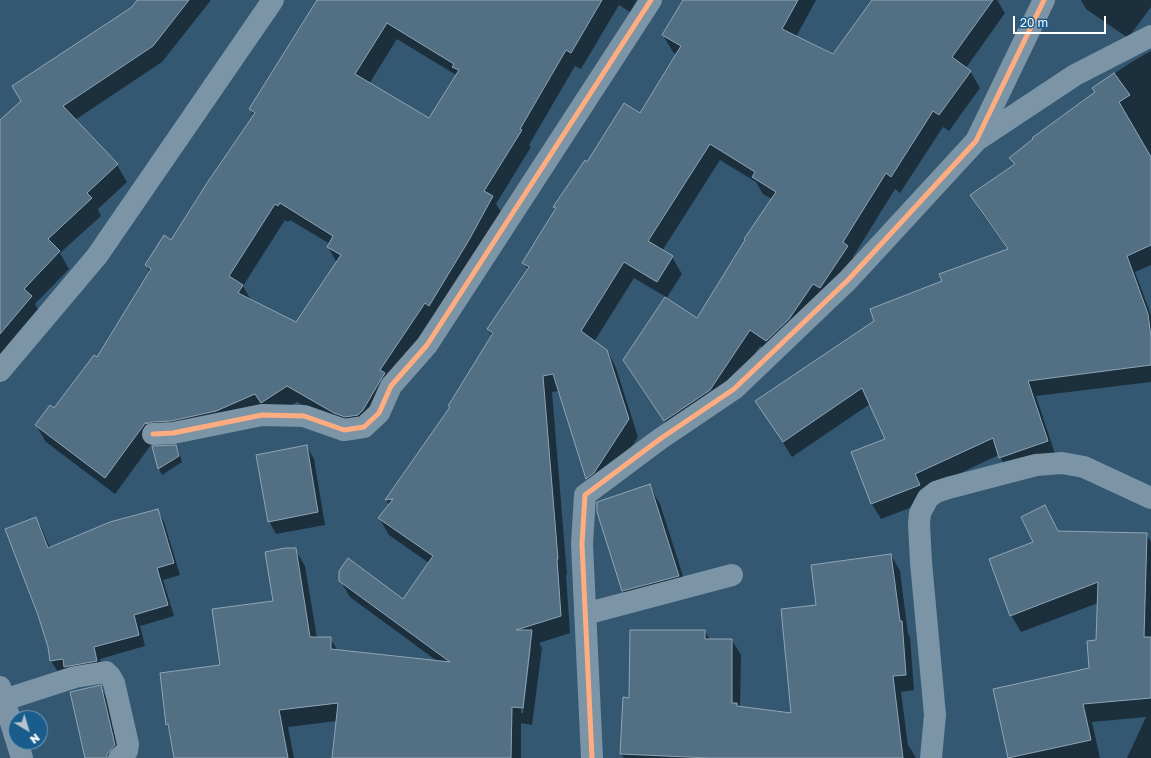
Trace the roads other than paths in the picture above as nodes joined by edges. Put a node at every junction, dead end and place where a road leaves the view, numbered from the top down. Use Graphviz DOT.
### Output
graph roads {
  1 [pos="273,0"];
  2 [pos="650,0"];
  3 [pos="1044,0"];
  4 [pos="1151,36"];
  5 [pos="976,141"];
  6 [pos="0,372"];
  7 [pos="153,434"];
  8 [pos="1151,498"];
  9 [pos="732,575"];
  10 [pos="585,614"];
  11 [pos="2,693"];
  12 [pos="8,713"];
  13 [pos="119,758"];
  14 [pos="592,758"];
  15 [pos="931,758"];
  1 -- 6 [label="street"];
  2 -- 7 [label="street"];
  3 -- 5 [label="street"];
  4 -- 5 [label="street"];
  5 -- 10 [label="street"];
  8 -- 15 [label="street"];
  9 -- 10 [label="street"];
  10 -- 14 [label="street"];
  11 -- 12 [label="highway"];
  11 -- 13 [label="street"];
}
